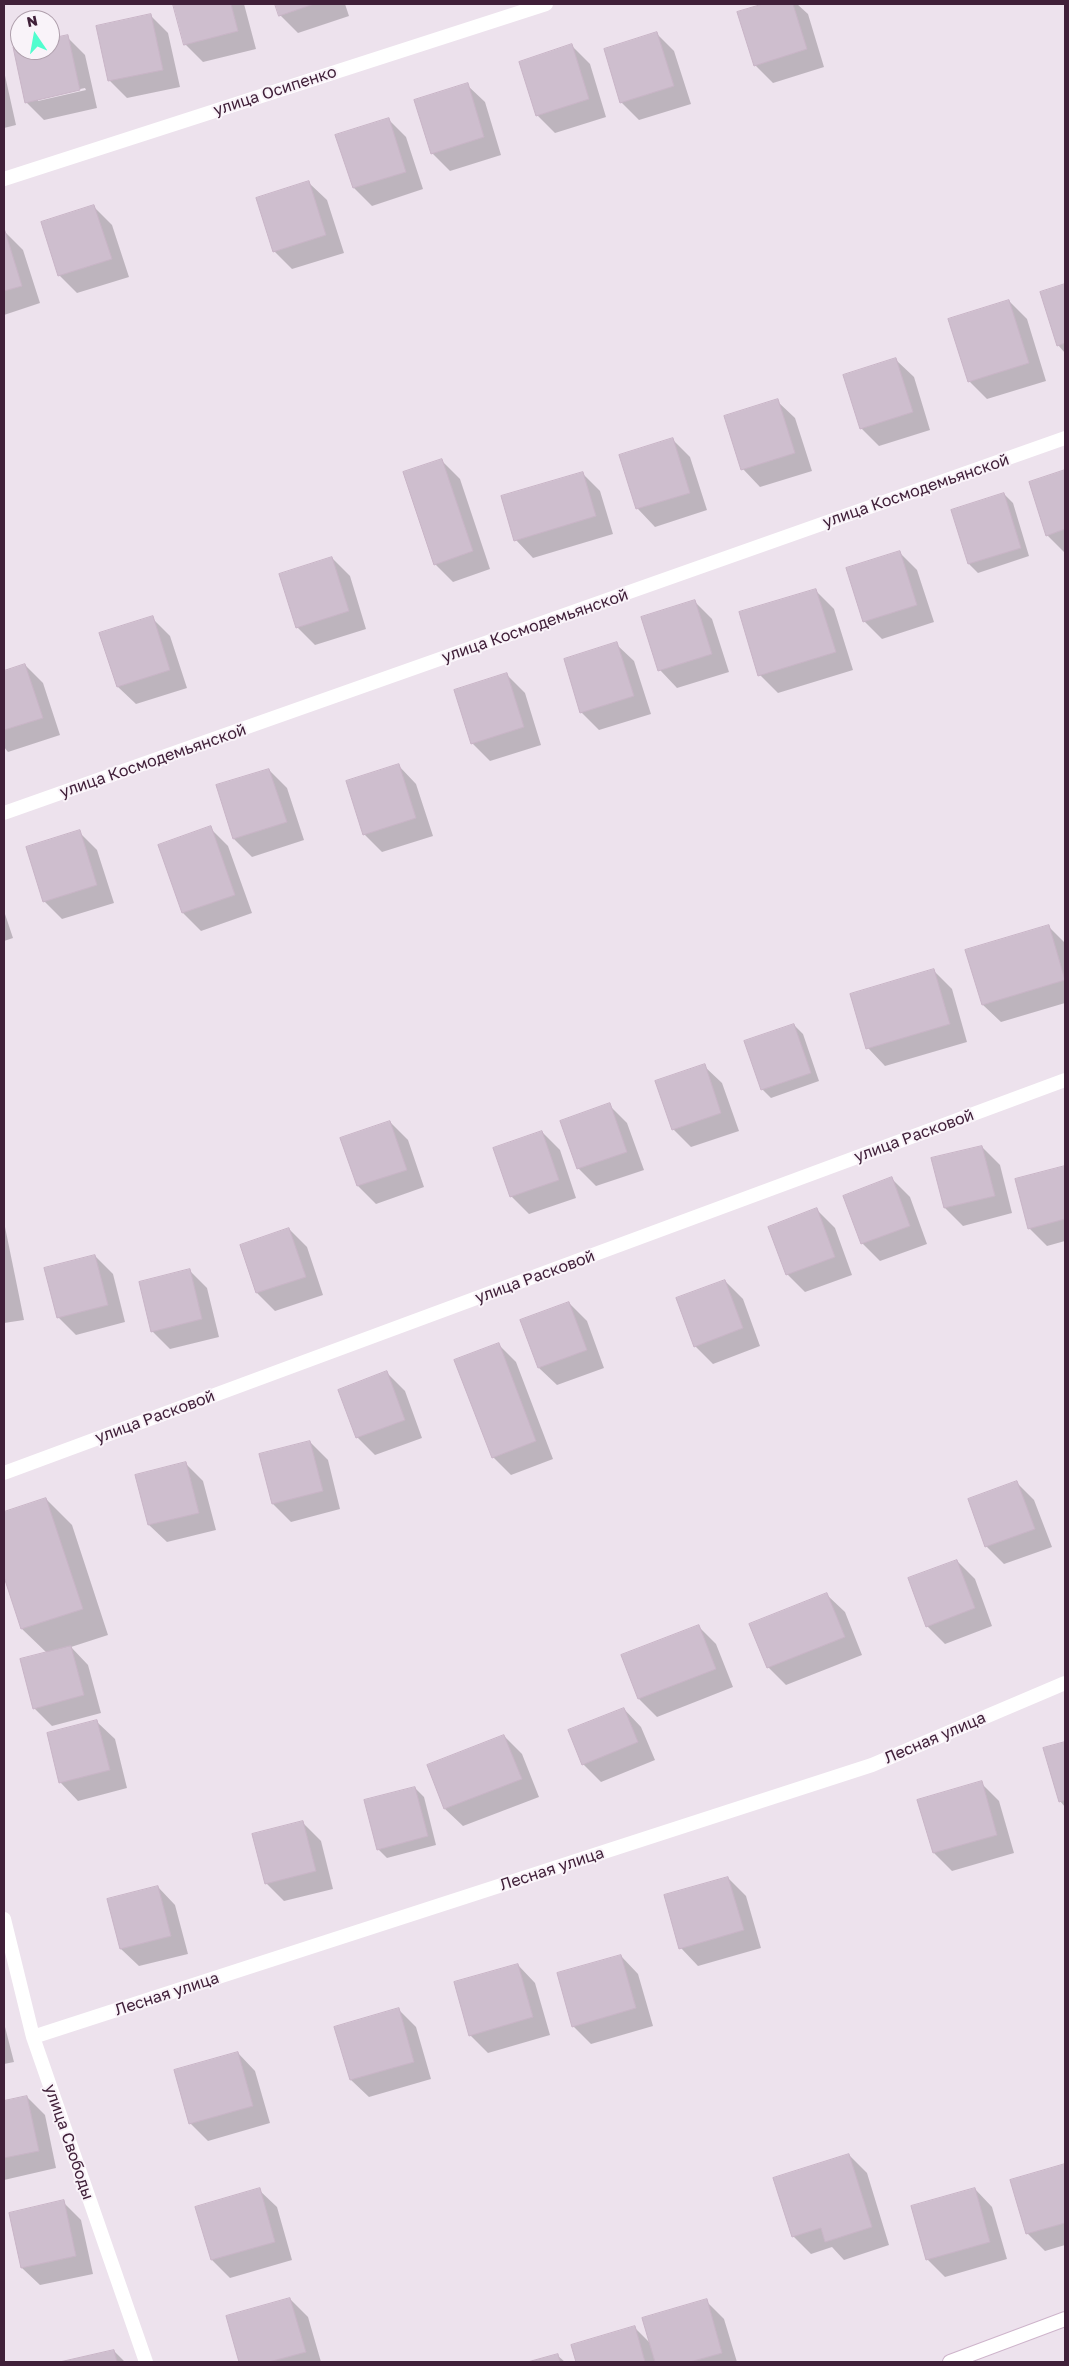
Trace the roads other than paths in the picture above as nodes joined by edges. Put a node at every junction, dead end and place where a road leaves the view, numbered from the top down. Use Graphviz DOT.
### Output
graph roads {
  1 [pos="546,4"];
  2 [pos="4,179"];
  3 [pos="1065,438"];
  4 [pos="4,813"];
  5 [pos="1065,1080"];
  6 [pos="4,1473"];
  7 [pos="1065,1683"];
  8 [pos="4,1919"];
  9 [pos="33,2037"];
  10 [pos="1065,2319"];
  11 [pos="146,2362"];
  12 [pos="950,2362"];
  1 -- 2 [label="street, улица Осипенко"];
  3 -- 4 [label="street, улица Космодемьянской"];
  5 -- 6 [label="street, улица Расковой"];
  7 -- 9 [label="street, Лесная улица"];
  8 -- 9 [label="street, улица Свободы"];
  9 -- 11 [label="street, улица Свободы"];
  10 -- 12 [label="street"];
}
